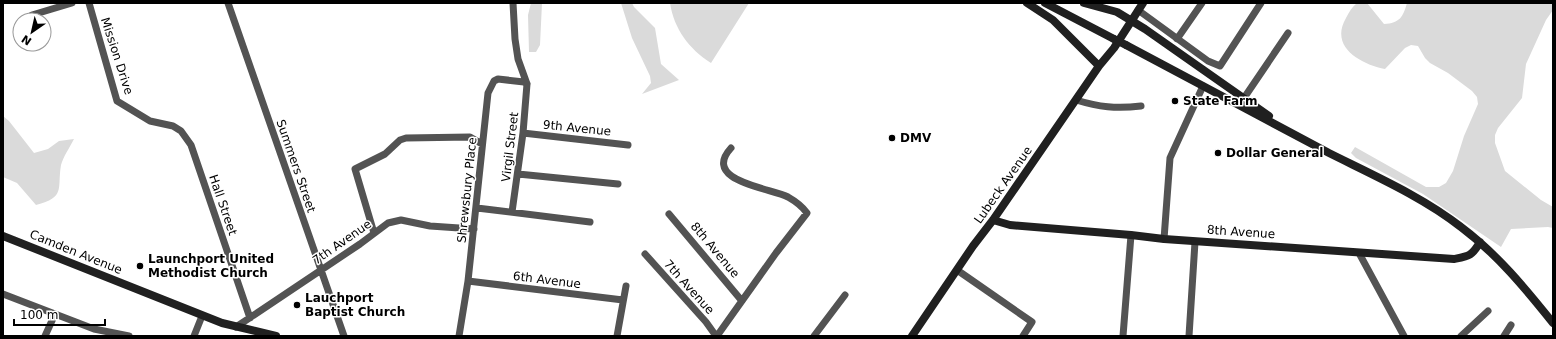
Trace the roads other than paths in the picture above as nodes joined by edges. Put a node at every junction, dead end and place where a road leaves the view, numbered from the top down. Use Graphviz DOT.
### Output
graph roads {
  1 [pos="72,3"];
  2 [pos="89,3"];
  3 [pos="228,3"];
  4 [pos="513,3"];
  5 [pos="1027,3"];
  6 [pos="1045,3"];
  7 [pos="1084,3"];
  8 [pos="1143,3"];
  9 [pos="1202,3"];
  10 [pos="1261,3"];
  11 [pos="1138,10"];
  12 [pos="42,12"];
  13 [pos="1131,20"];
  14 [pos="1288,33"];
  15 [pos="1177,39"];
  16 [pos="1114,43"];
  17 [pos="1099,66"];
  18 [pos="527,84"];
  19 [pos="1203,86"];
  20 [pos="1244,98"];
  21 [pos="1076,100"];
  22 [pos="1141,106"];
  23 [pos="1289,131"];
  24 [pos="523,133"];
  25 [pos="482,144"];
  26 [pos="628,145"];
  27 [pos="191,146"];
  28 [pos="731,148"];
  29 [pos="518,174"];
  30 [pos="618,184"];
  31 [pos="476,208"];
  32 [pos="512,212"];
  33 [pos="669,214"];
  34 [pos="993,220"];
  35 [pos="590,222"];
  36 [pos="474,229"];
  37 [pos="374,233"];
  38 [pos="1131,235"];
  39 [pos="3,236"];
  40 [pos="1164,240"];
  41 [pos="1195,242"];
  42 [pos="1480,242"];
  43 [pos="1359,253"];
  44 [pos="645,254"];
  45 [pos="321,270"];
  46 [pos="957,270"];
  47 [pos="468,281"];
  48 [pos="626,286"];
  49 [pos="3,294"];
  50 [pos="844,295"];
  51 [pos="623,300"];
  52 [pos="742,301"];
  53 [pos="1488,311"];
  54 [pos="55,314"];
  55 [pos="202,316"];
  56 [pos="250,318"];
  57 [pos="1553,323"];
  58 [pos="1511,325"];
  59 [pos="236,327"];
  60 [pos="46,336"];
  61 [pos="129,336"];
  62 [pos="194,336"];
  63 [pos="276,336"];
  64 [pos="344,336"];
  65 [pos="459,336"];
  66 [pos="618,336"];
  67 [pos="717,336"];
  68 [pos="814,336"];
  69 [pos="912,336"];
  70 [pos="1023,336"];
  71 [pos="1123,336"];
  72 [pos="1189,336"];
  73 [pos="1404,336"];
  74 [pos="1461,336"];
  75 [pos="1504,336"];
  1 -- 12 [label="street"];
  2 -- 27 [label="street, Mission Drive"];
  3 -- 45 [label="street, Summers Street"];
  4 -- 18 [label="street"];
  5 -- 17 [label="street"];
  6 -- 16 [label="street"];
  7 -- 13 [label="street"];
  8 -- 11 [label="street, Lubeck Avenue"];
  9 -- 15 [label="street"];
  10 -- 15 [label="street"];
  11 -- 13 [label="street, Lubeck Avenue"];
  11 -- 15 [label="street"];
  13 -- 16 [label="street, Lubeck Avenue"];
  13 -- 20 [label="street"];
  14 -- 20 [label="street"];
  16 -- 17 [label="street, Lubeck Avenue"];
  16 -- 19 [label="street, bridge"];
  17 -- 21 [label="street, Lubeck Avenue"];
  18 -- 24 [label="street, Virgil Street"];
  18 -- 25 [label="street, Shrewsbury Place"];
  19 -- 23 [label="street"];
  19 -- 40 [label="street"];
  20 -- 23 [label="street"];
  21 -- 22 [label="street"];
  21 -- 34 [label="street, Lubeck Avenue"];
  23 -- 42 [label="street"];
  24 -- 26 [label="street, 9th Avenue"];
  24 -- 29 [label="street, Virgil Street"];
  25 -- 31 [label="street, Shrewsbury Place"];
  25 -- 37 [label="street"];
  27 -- 56 [label="street, Hall Street"];
  28 -- 52 [label="street"];
  29 -- 30 [label="street"];
  29 -- 32 [label="street, Virgil Street"];
  31 -- 32 [label="street"];
  31 -- 36 [label="street, Shrewsbury Place"];
  32 -- 35 [label="street"];
  33 -- 52 [label="street, 8th Avenue"];
  34 -- 38 [label="street, 8th Avenue"];
  34 -- 46 [label="street, Lubeck Avenue"];
  36 -- 37 [label="street, 7th Avenue"];
  36 -- 47 [label="street, Shrewsbury Place"];
  37 -- 45 [label="street, 7th Avenue"];
  38 -- 40 [label="street, 8th Avenue"];
  38 -- 71 [label="street"];
  39 -- 55 [label="street, Camden Avenue"];
  40 -- 41 [label="street, 8th Avenue"];
  41 -- 43 [label="street, 8th Avenue"];
  41 -- 72 [label="street"];
  42 -- 43 [label="street, 8th Avenue"];
  42 -- 57 [label="street"];
  43 -- 73 [label="street"];
  44 -- 67 [label="street, 7th Avenue"];
  45 -- 56 [label="street, 7th Avenue"];
  45 -- 64 [label="street, Summers Street"];
  46 -- 69 [label="street, Lubeck Avenue"];
  46 -- 70 [label="street"];
  47 -- 51 [label="street, 6th Avenue"];
  47 -- 65 [label="street, Shrewsbury Place"];
  48 -- 51 [label="street"];
  49 -- 54 [label="street"];
  50 -- 68 [label="street"];
  51 -- 66 [label="street"];
  52 -- 67 [label="street"];
  53 -- 74 [label="street"];
  54 -- 60 [label="street"];
  54 -- 61 [label="street"];
  55 -- 59 [label="street, Camden Avenue"];
  55 -- 62 [label="street"];
  56 -- 59 [label="street, 7th Avenue"];
  58 -- 75 [label="street"];
  59 -- 63 [label="street, Camden Avenue"];
}
